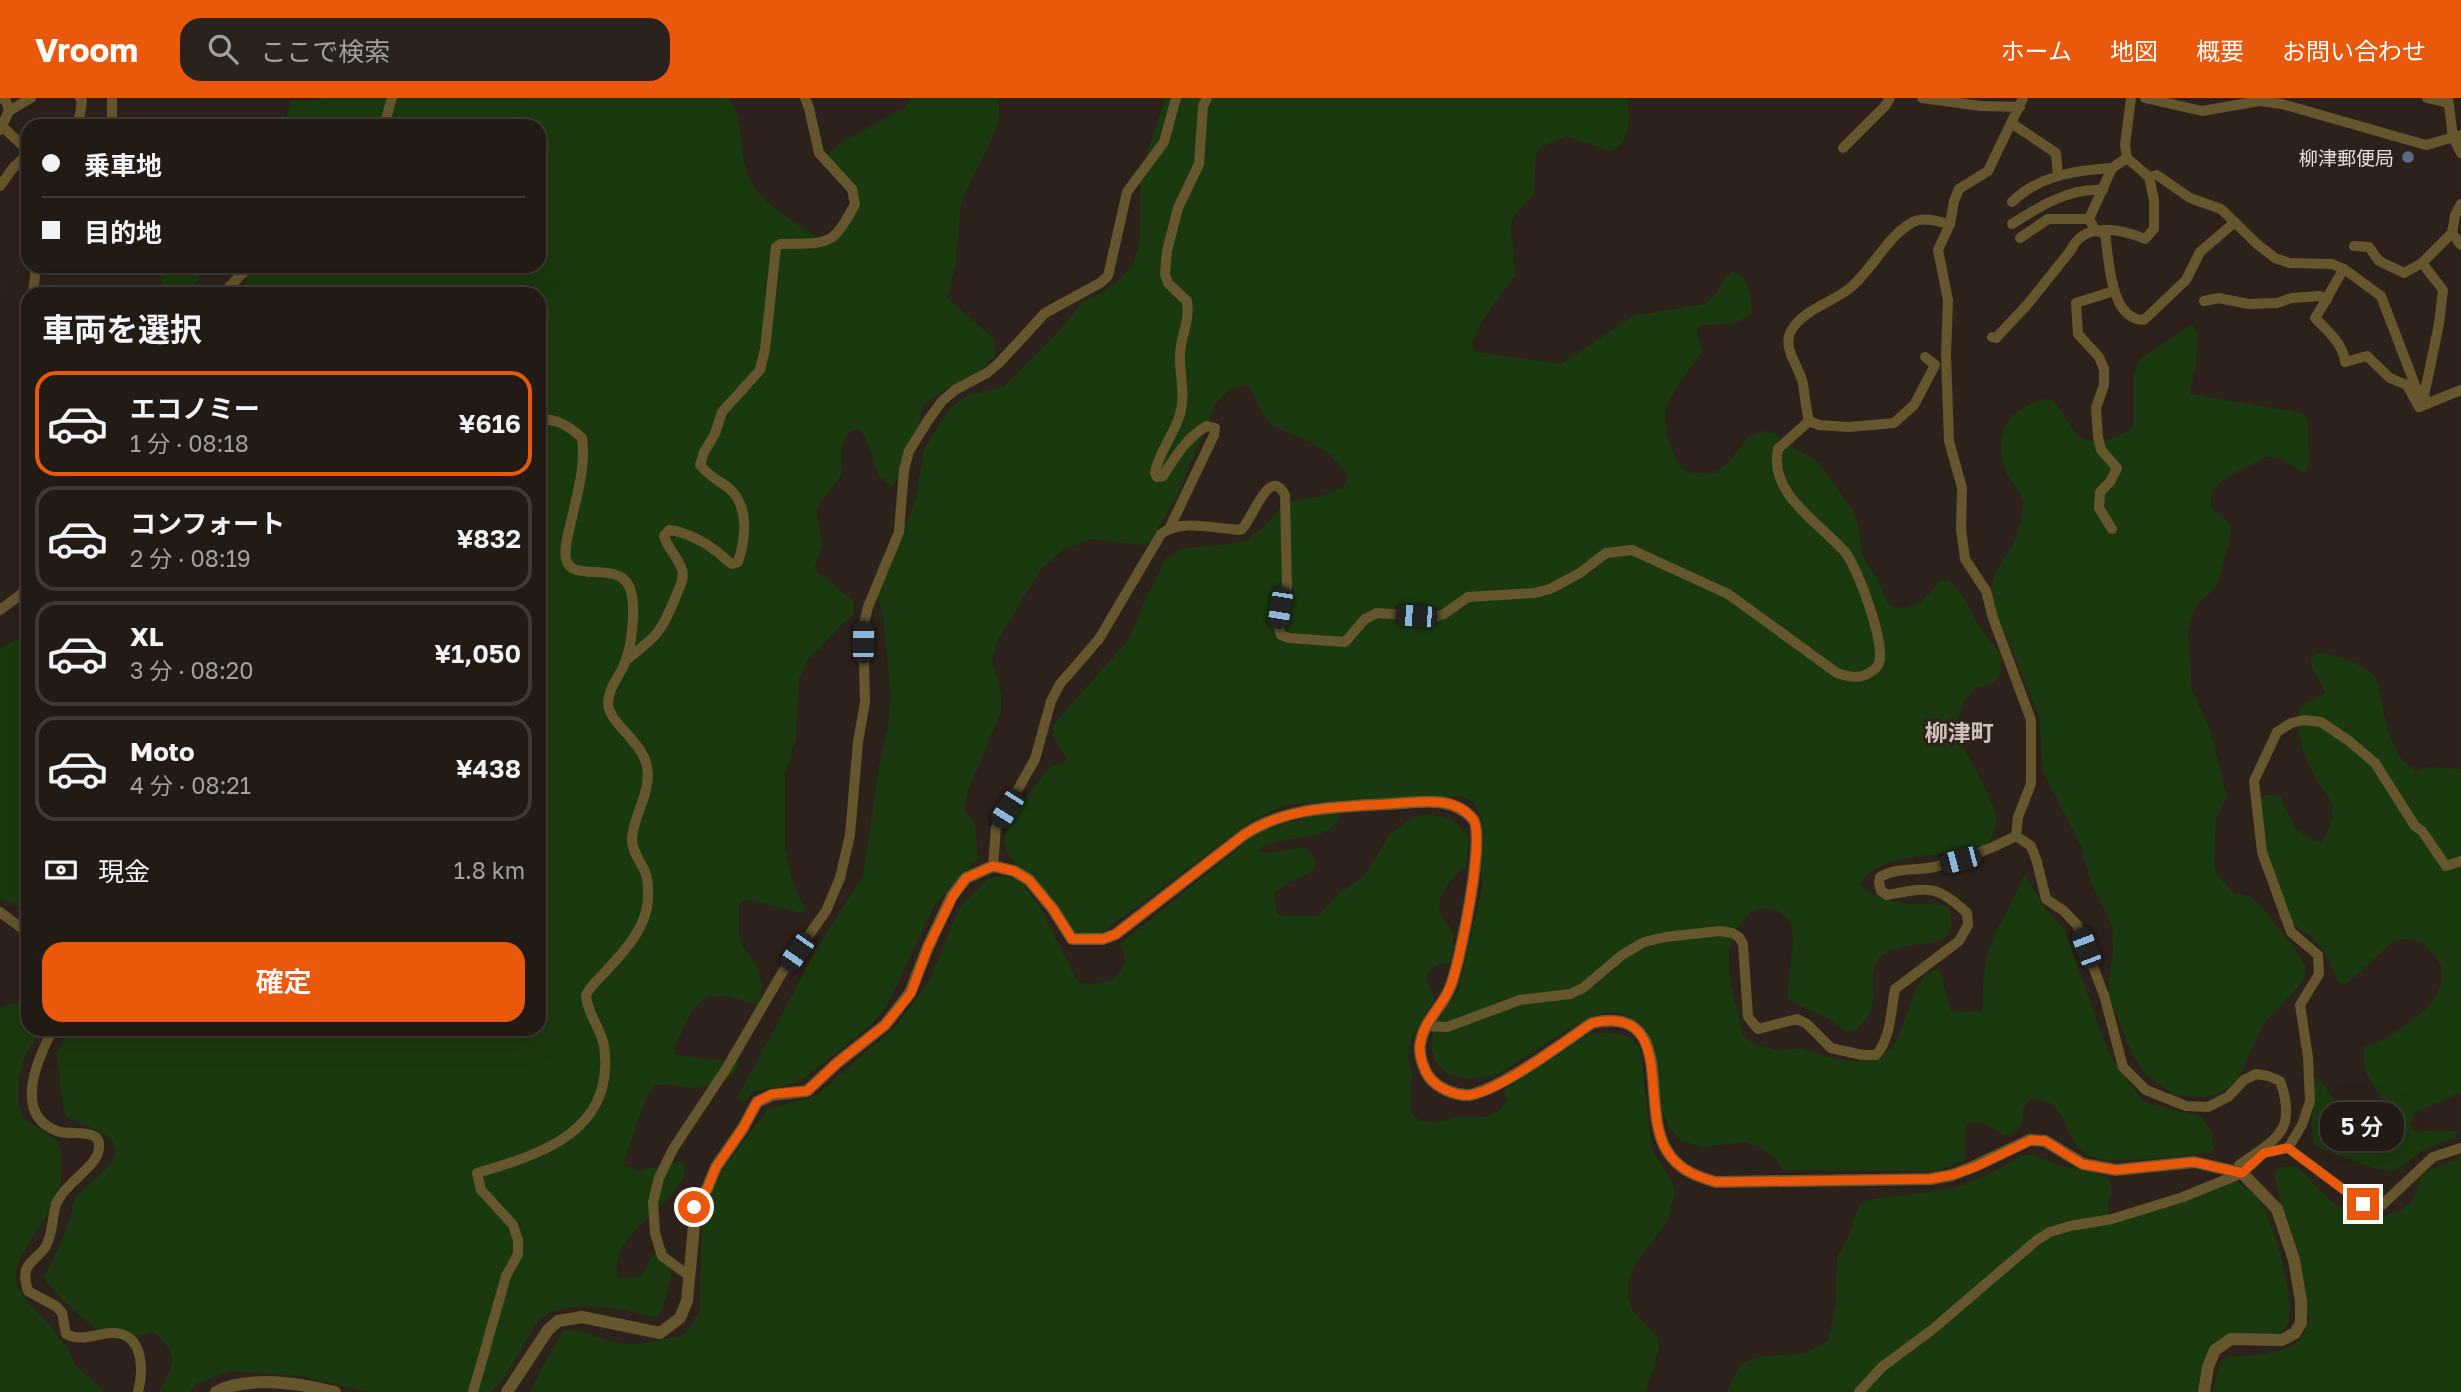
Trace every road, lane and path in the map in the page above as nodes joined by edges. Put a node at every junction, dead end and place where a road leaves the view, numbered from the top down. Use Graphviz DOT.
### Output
graph roads {
  1 [pos="1,98"];
  2 [pos="31,98"];
  3 [pos="80,98"];
  4 [pos="112,98"];
  5 [pos="392,98"];
  6 [pos="805,98"];
  7 [pos="1175,98"];
  8 [pos="1207,98"];
  9 [pos="1890,98"];
  10 [pos="1922,98"];
  11 [pos="2131,98"];
  12 [pos="2145,98"];
  13 [pos="2427,98"];
  14 [pos="2283,101"];
  15 [pos="2448,101"];
  16 [pos="2021,103"];
  17 [pos="9,111"];
  18 [pos="79,119"];
  19 [pos="113,119"];
  20 [pos="386,119"];
  21 [pos="2011,123"];
  22 [pos="2,128"];
  23 [pos="2457,136"];
  24 [pos="21,146"];
  25 [pos="1843,148"];
  26 [pos="2461,153"];
  27 [pos="2127,158"];
  28 [pos="21,159"];
  29 [pos="2112,168"];
  30 [pos="2058,176"];
  31 [pos="2149,177"];
  32 [pos="0,186"];
  33 [pos="2103,190"];
  34 [pos="2012,202"];
  35 [pos="2461,204"];
  36 [pos="2089,219"];
  37 [pos="2235,222"];
  38 [pos="1950,224"];
  39 [pos="2012,224"];
  40 [pos="2096,231"];
  41 [pos="2452,233"];
  42 [pos="2020,238"];
  43 [pos="2461,245"];
  44 [pos="2354,246"];
  45 [pos="2422,263"];
  46 [pos="2344,269"];
  47 [pos="243,273"];
  48 [pos="229,287"];
  49 [pos="2114,291"];
  50 [pos="2327,300"];
  51 [pos="2204,301"];
  52 [pos="1993,337"];
  53 [pos="1925,357"];
  54 [pos="2461,390"];
  55 [pos="2424,399"];
  56 [pos="546,419"];
  57 [pos="1809,421"];
  58 [pos="1170,527"];
  59 [pos="2112,529"];
  60 [pos="21,594"];
  61 [pos="0,610"];
  62 [pos="626,660"];
  63 [pos="2016,836"];
  64 [pos="2461,861"];
  65 [pos="993,866"];
  66 [pos="0,912"];
  67 [pos="21,928"];
  68 [pos="1424,1026"];
  69 [pos="49,1036"];
  70 [pos="2288,1148"];
  71 [pos="2461,1148"];
  72 [pos="2242,1173"];
  73 [pos="688,1275"];
  74 [pos="138,1392"];
  75 [pos="216,1392"];
  76 [pos="335,1392"];
  77 [pos="473,1392"];
  78 [pos="507,1392"];
  79 [pos="1859,1392"];
  80 [pos="2204,1392"];
  1 -- 17 [label="street"];
  2 -- 17 [label="street"];
  3 -- 18 [label="street"];
  4 -- 19 [label="street"];
  5 -- 20 [label="street"];
  6 -- 62 [label="street"];
  7 -- 73 [label="street"];
  8 -- 58 [label="street"];
  9 -- 25 [label="street"];
  10 -- 16 [label="street"];
  11 -- 27 [label="street"];
  12 -- 14 [label="street"];
  13 -- 15 [label="street"];
  14 -- 23 [label="street"];
  15 -- 23 [label="street"];
  16 -- 21 [label="street"];
  17 -- 22 [label="street"];
  21 -- 30 [label="street"];
  21 -- 38 [label="street"];
  22 -- 24 [label="street"];
  23 -- 26 [label="street"];
  27 -- 29 [label="street"];
  27 -- 31 [label="street"];
  28 -- 32 [label="street"];
  29 -- 30 [label="street"];
  29 -- 33 [label="street"];
  30 -- 34 [label="street"];
  31 -- 37 [label="street"];
  31 -- 40 [label="street"];
  33 -- 36 [label="street"];
  33 -- 39 [label="street"];
  35 -- 41 [label="street"];
  36 -- 40 [label="street"];
  36 -- 42 [label="street"];
  37 -- 46 [label="street"];
  37 -- 49 [label="street"];
  38 -- 57 [label="street"];
  38 -- 63 [label="street"];
  40 -- 49 [label="street"];
  40 -- 52 [label="street"];
  41 -- 43 [label="street"];
  41 -- 45 [label="street"];
  44 -- 45 [label="street"];
  45 -- 55 [label="street"];
  46 -- 50 [label="street"];
  46 -- 55 [label="street"];
  47 -- 48 [label="street"];
  49 -- 59 [label="street"];
  50 -- 51 [label="street"];
  50 -- 55 [label="street"];
  53 -- 57 [label="street"];
  54 -- 55 [label="street"];
  56 -- 62 [label="street"];
  57 -- 58 [label="street"];
  58 -- 65 [label="street"];
  60 -- 61 [label="street"];
  62 -- 77 [label="street"];
  63 -- 68 [label="street"];
  63 -- 72 [label="street"];
  64 -- 70 [label="street"];
  65 -- 68 [label="street"];
  65 -- 73 [label="street"];
  66 -- 67 [label="street"];
  68 -- 72 [label="street"];
  69 -- 74 [label="street"];
  70 -- 71 [label="street"];
  70 -- 72 [label="street"];
  72 -- 79 [label="street"];
  72 -- 80 [label="street"];
  73 -- 78 [label="street"];
  75 -- 76 [label="street"];
}
